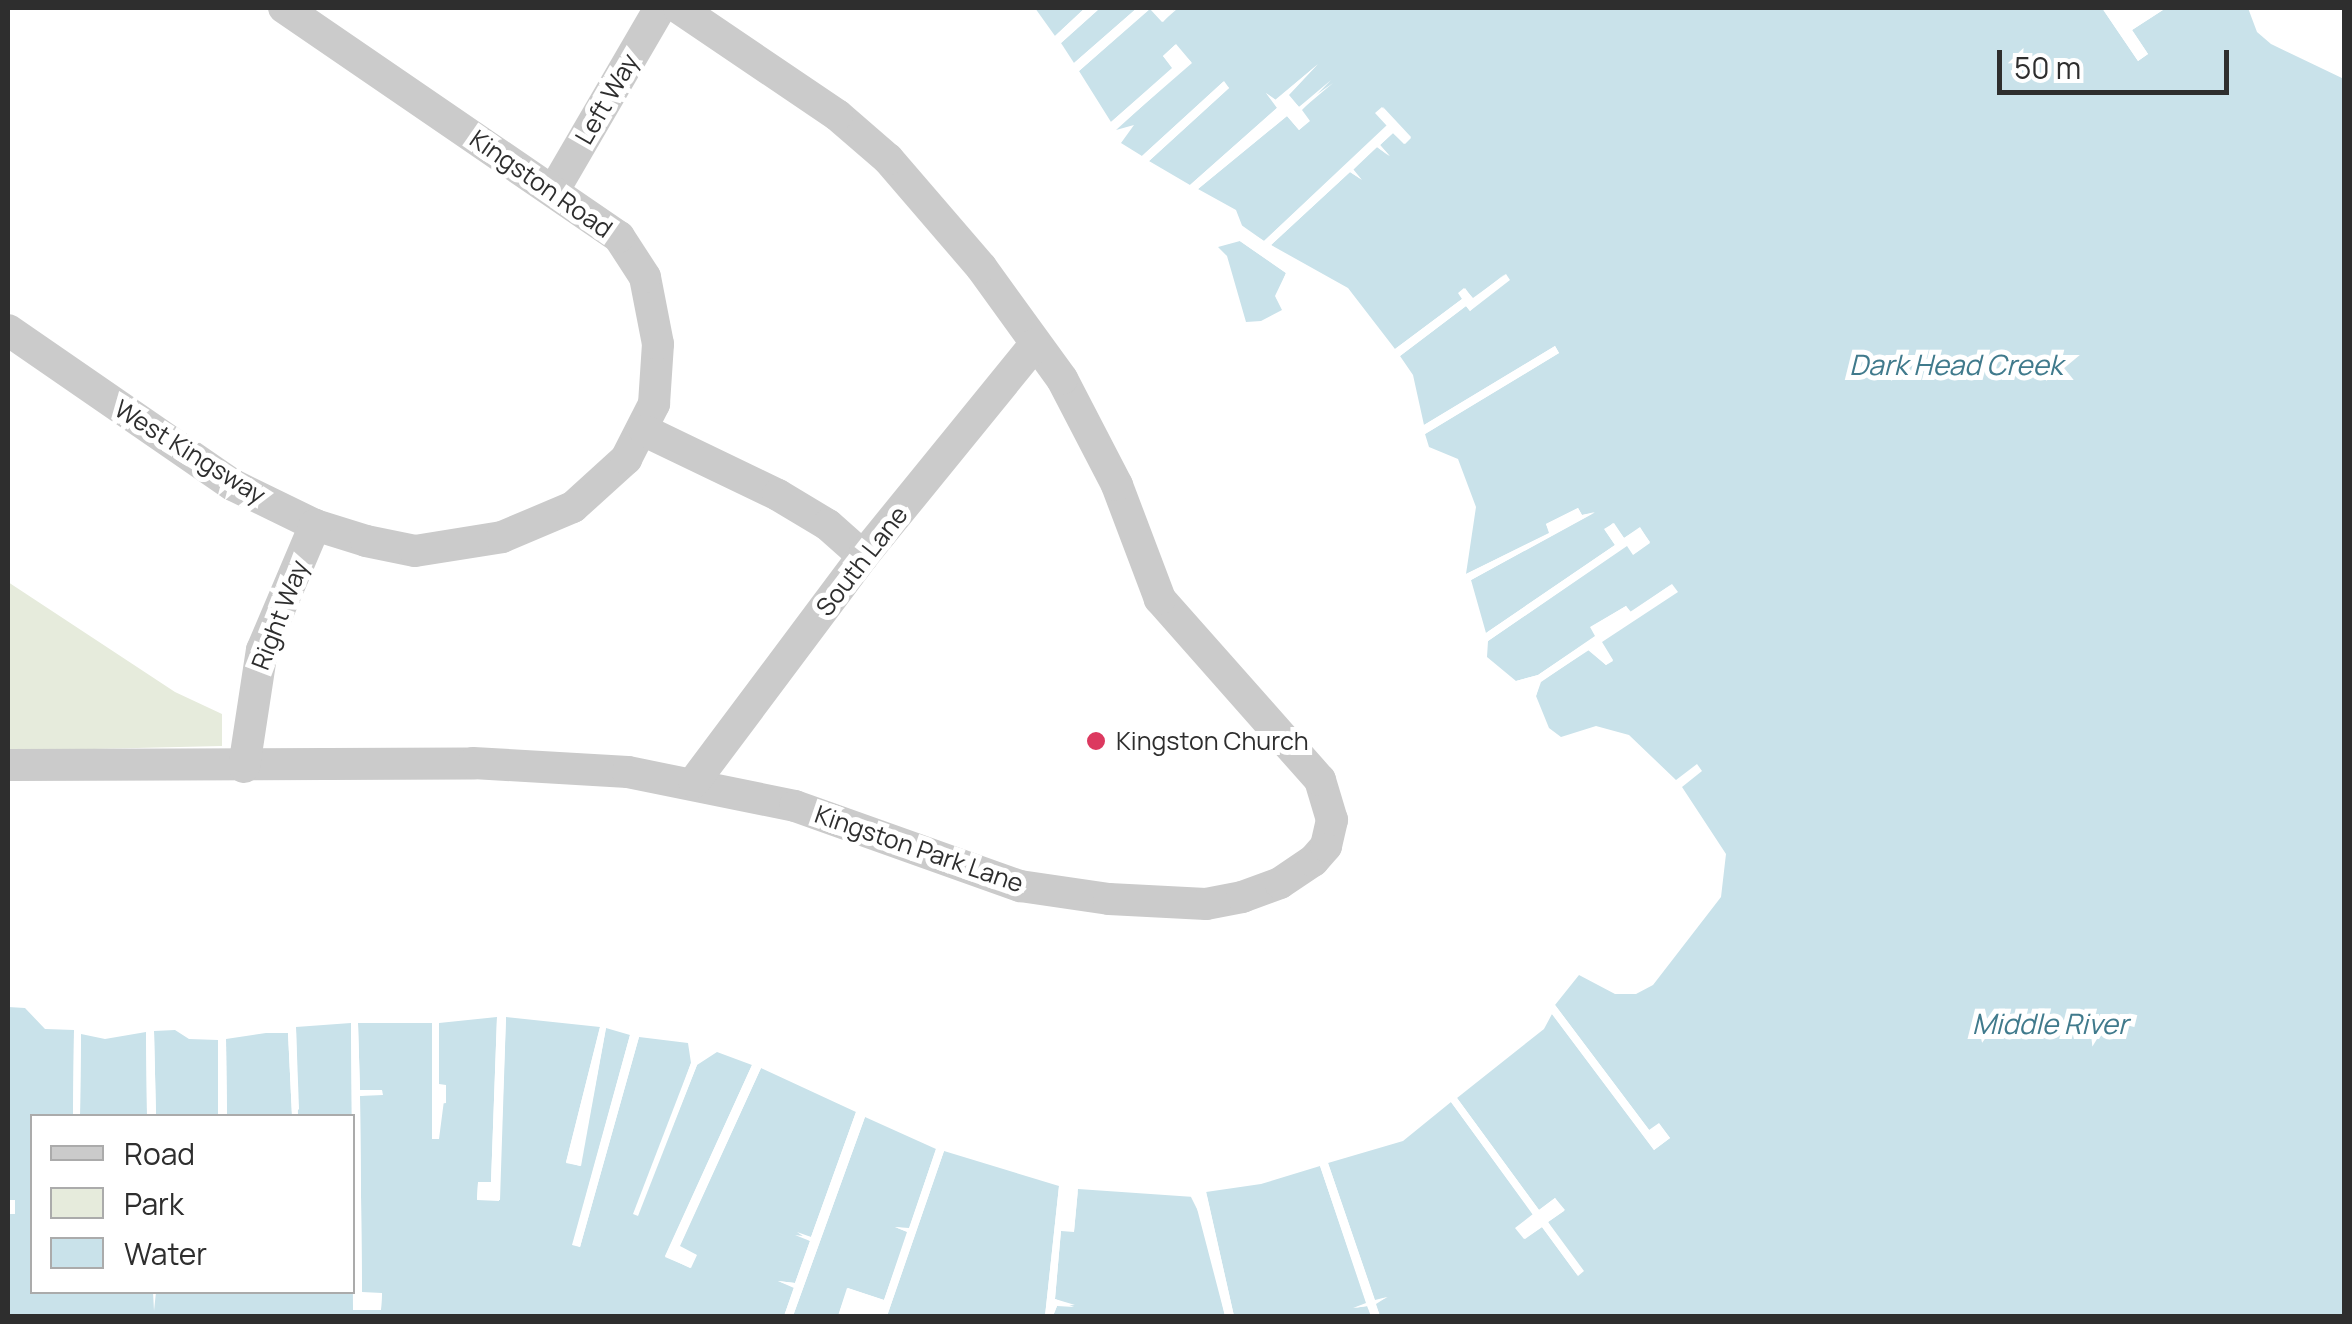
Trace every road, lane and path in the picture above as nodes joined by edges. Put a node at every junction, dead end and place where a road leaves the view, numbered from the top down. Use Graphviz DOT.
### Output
graph roads {
  1 [pos="284,8"];
  2 [pos="660,8"];
  3 [pos="679,8"];
  4 [pos="554,190"];
  5 [pos="8,330"];
  6 [pos="1036,344"];
  7 [pos="646,431"];
  8 [pos="315,525"];
  9 [pos="863,556"];
  10 [pos="8,765"];
  11 [pos="244,767"];
  12 [pos="694,782"];
  1 -- 4 [label="street, Kingston Road"];
  2 -- 4 [label="street, Left Way"];
  3 -- 6 [label="street, Kingston Park Lane"];
  4 -- 7 [label="street, Kingston Road"];
  5 -- 8 [label="street, West Kingsway"];
  6 -- 9 [label="street, South Lane"];
  6 -- 12 [label="street, Kingston Park Lane"];
  7 -- 8 [label="street, West Kingsway"];
  7 -- 9 [label="street"];
  8 -- 11 [label="street, Right Way"];
  9 -- 12 [label="street, South Lane"];
  10 -- 11 [label="street, Kingston Park Lane"];
  11 -- 12 [label="street, Kingston Park Lane"];
}
